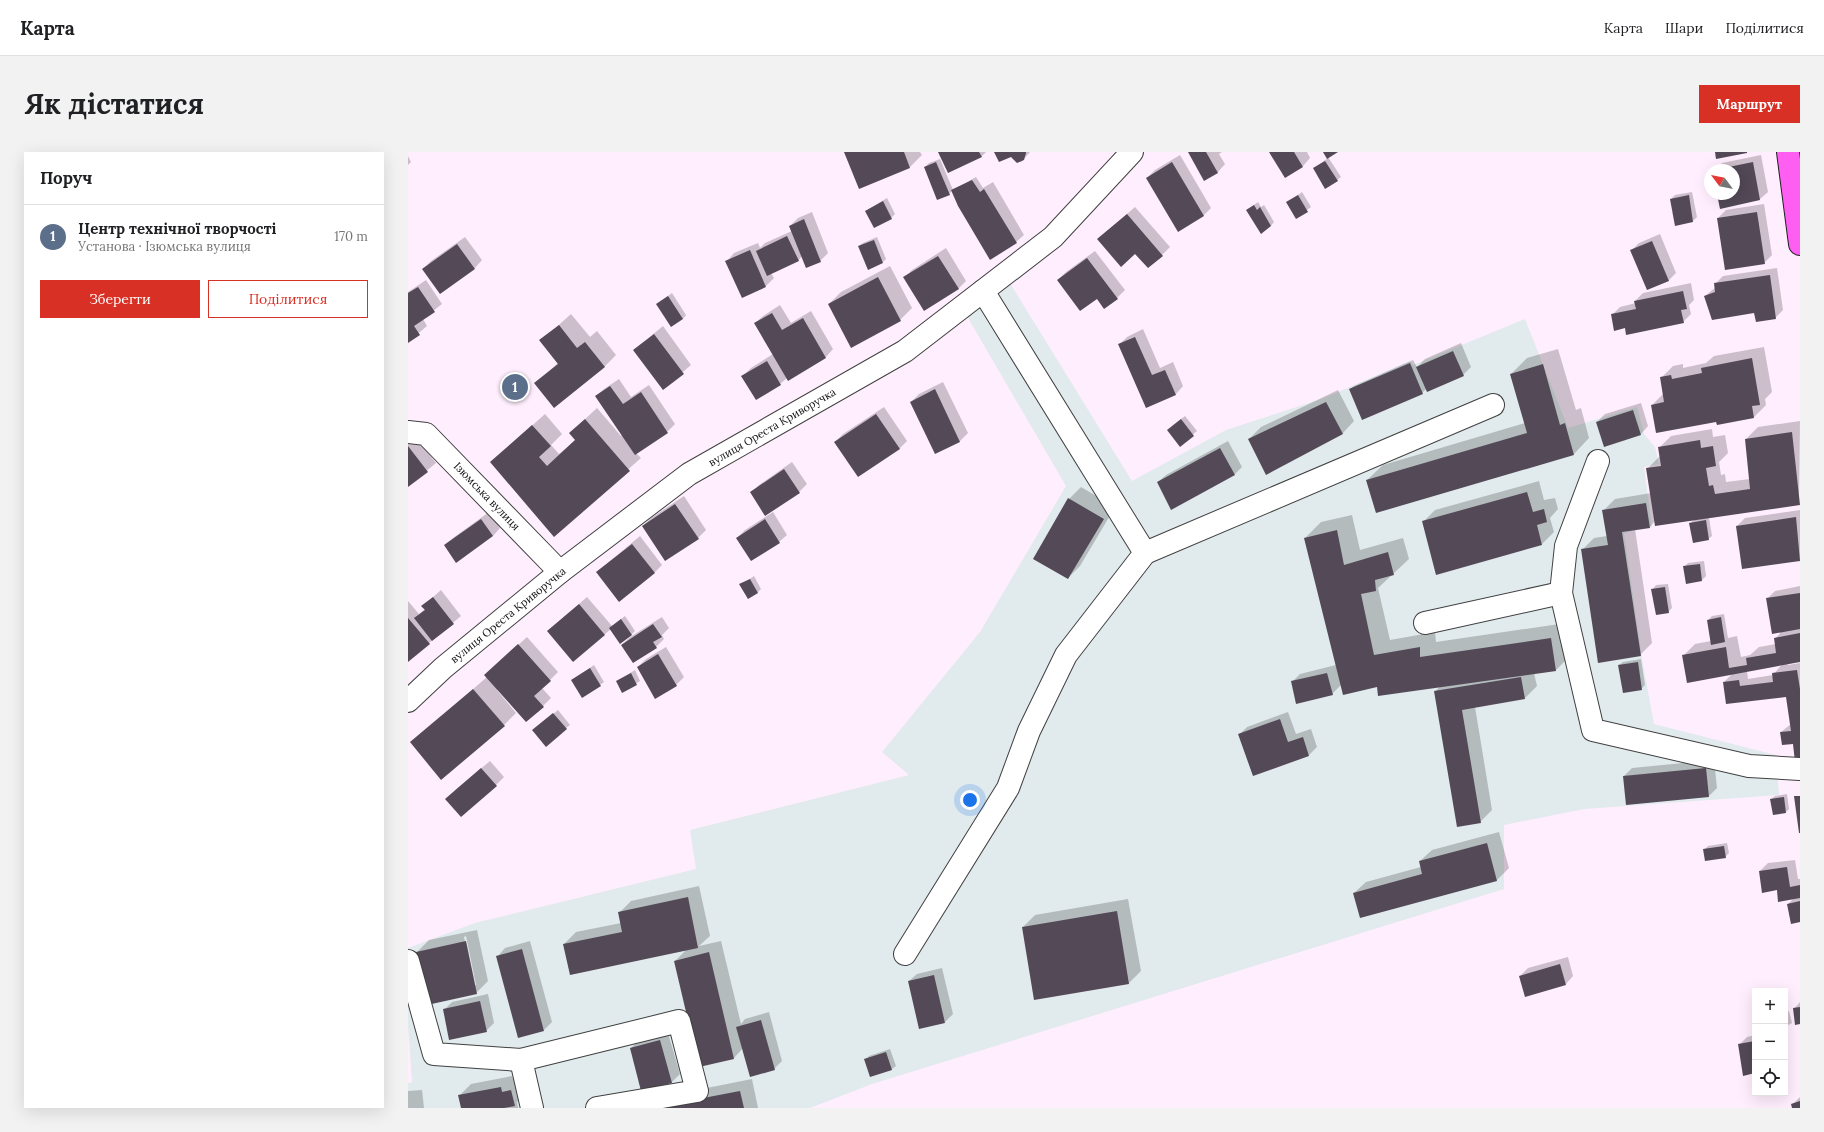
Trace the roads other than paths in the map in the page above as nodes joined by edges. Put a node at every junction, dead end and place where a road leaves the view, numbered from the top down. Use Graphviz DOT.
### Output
graph roads {
  1 [pos="1132,152"];
  2 [pos="1788,152"];
  3 [pos="1800,244"];
  4 [pos="983,291"];
  5 [pos="1493,405"];
  6 [pos="408,432"];
  7 [pos="1598,461"];
  8 [pos="1145,553"];
  9 [pos="560,572"];
  10 [pos="1562,593"];
  11 [pos="1424,623"];
  12 [pos="408,701"];
  13 [pos="1800,769"];
  14 [pos="905,954"];
  15 [pos="408,961"];
  16 [pos="521,1060"];
  17 [pos="532,1108"];
  18 [pos="598,1108"];
  1 -- 4 [label="street, вулиця Ореста Криворучка"];
  2 -- 3 [label="main road"];
  4 -- 8 [label="street"];
  4 -- 9 [label="street, вулиця Ореста Криворучка"];
  5 -- 8 [label="street"];
  6 -- 9 [label="street, Ізюмська вулиця"];
  7 -- 10 [label="street"];
  8 -- 14 [label="street"];
  9 -- 12 [label="street, вулиця Ореста Криворучка"];
  10 -- 11 [label="street"];
  10 -- 13 [label="street"];
  15 -- 16 [label="street"];
  16 -- 17 [label="street"];
  16 -- 18 [label="street"];
}
